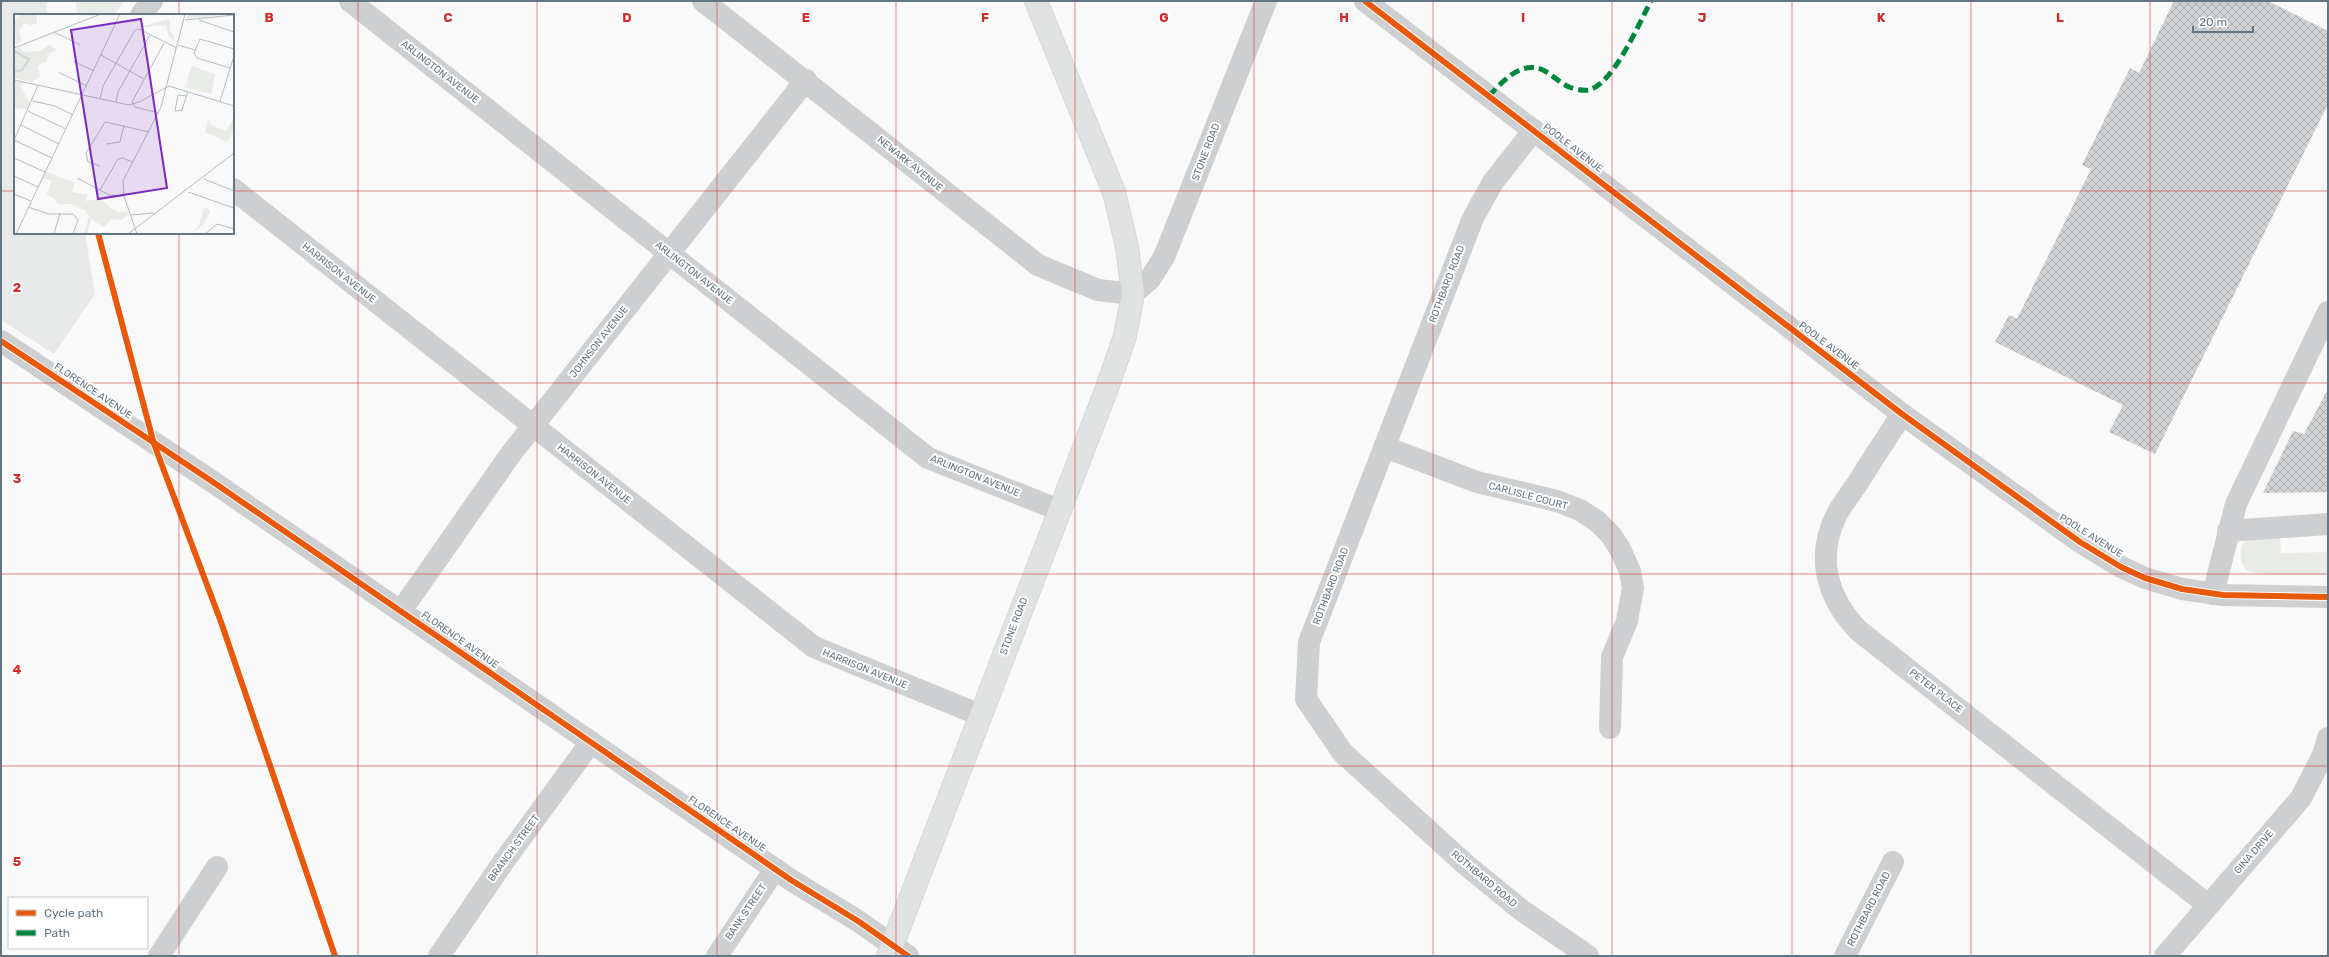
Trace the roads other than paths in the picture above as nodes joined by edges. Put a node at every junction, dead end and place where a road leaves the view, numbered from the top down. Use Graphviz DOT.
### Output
graph roads {
  1 [pos="152,1"];
  2 [pos="350,1"];
  3 [pos="703,1"];
  4 [pos="1036,1"];
  5 [pos="1266,1"];
  6 [pos="1365,1"];
  7 [pos="143,14"];
  8 [pos="806,80"];
  9 [pos="1534,130"];
  10 [pos="234,190"];
  11 [pos="669,253"];
  12 [pos="1133,294"];
  13 [pos="2328,312"];
  14 [pos="1,341"];
  15 [pos="1902,414"];
  16 [pos="533,426"];
  17 [pos="1385,447"];
  18 [pos="1059,510"];
  19 [pos="2328,524"];
  20 [pos="2228,531"];
  21 [pos="2213,594"];
  22 [pos="2328,597"];
  23 [pos="401,611"];
  24 [pos="980,715"];
  25 [pos="1610,728"];
  26 [pos="2328,738"];
  27 [pos="591,742"];
  28 [pos="1893,862"];
  29 [pos="217,867"];
  30 [pos="775,869"];
  31 [pos="2208,905"];
  32 [pos="896,952"];
  33 [pos="159,956"];
  34 [pos="439,956"];
  35 [pos="717,956"];
  36 [pos="1588,956"];
  37 [pos="1845,956"];
  38 [pos="2165,956"];
  1 -- 7 [label="street"];
  2 -- 11 [label="street, ARLINGTON AVENUE"];
  3 -- 8 [label="street, NEWARK AVENUE"];
  4 -- 12 [label="main road, STONE ROAD"];
  5 -- 12 [label="street, STONE ROAD"];
  6 -- 9 [label="street, POOLE AVENUE"];
  8 -- 11 [label="street, JOHNSON AVENUE"];
  8 -- 12 [label="street, NEWARK AVENUE"];
  9 -- 15 [label="street, POOLE AVENUE"];
  9 -- 17 [label="street, ROTHBARD ROAD"];
  10 -- 16 [label="street, HARRISON AVENUE"];
  11 -- 16 [label="street, JOHNSON AVENUE"];
  11 -- 18 [label="street, ARLINGTON AVENUE"];
  12 -- 18 [label="main road, STONE ROAD"];
  13 -- 20 [label="street"];
  14 -- 23 [label="street, FLORENCE AVENUE"];
  15 -- 21 [label="street, POOLE AVENUE"];
  15 -- 31 [label="street, PETER PLACE"];
  16 -- 23 [label="street, JOHNSON AVENUE"];
  16 -- 24 [label="street, HARRISON AVENUE"];
  17 -- 25 [label="street, CARLISLE COURT"];
  17 -- 36 [label="street, ROTHBARD ROAD"];
  18 -- 24 [label="main road, STONE ROAD"];
  19 -- 20 [label="street"];
  20 -- 21 [label="street"];
  21 -- 22 [label="street, POOLE AVENUE"];
  23 -- 27 [label="street, FLORENCE AVENUE"];
  24 -- 32 [label="main road, STONE ROAD"];
  26 -- 31 [label="street, GINA DRIVE"];
  27 -- 30 [label="street, FLORENCE AVENUE"];
  27 -- 34 [label="street, BRANCH STREET"];
  28 -- 37 [label="street, ROTHBARD ROAD"];
  29 -- 33 [label="street"];
  30 -- 32 [label="street, FLORENCE AVENUE"];
  30 -- 35 [label="street, BANK STREET"];
  31 -- 38 [label="street, GINA DRIVE"];
}
